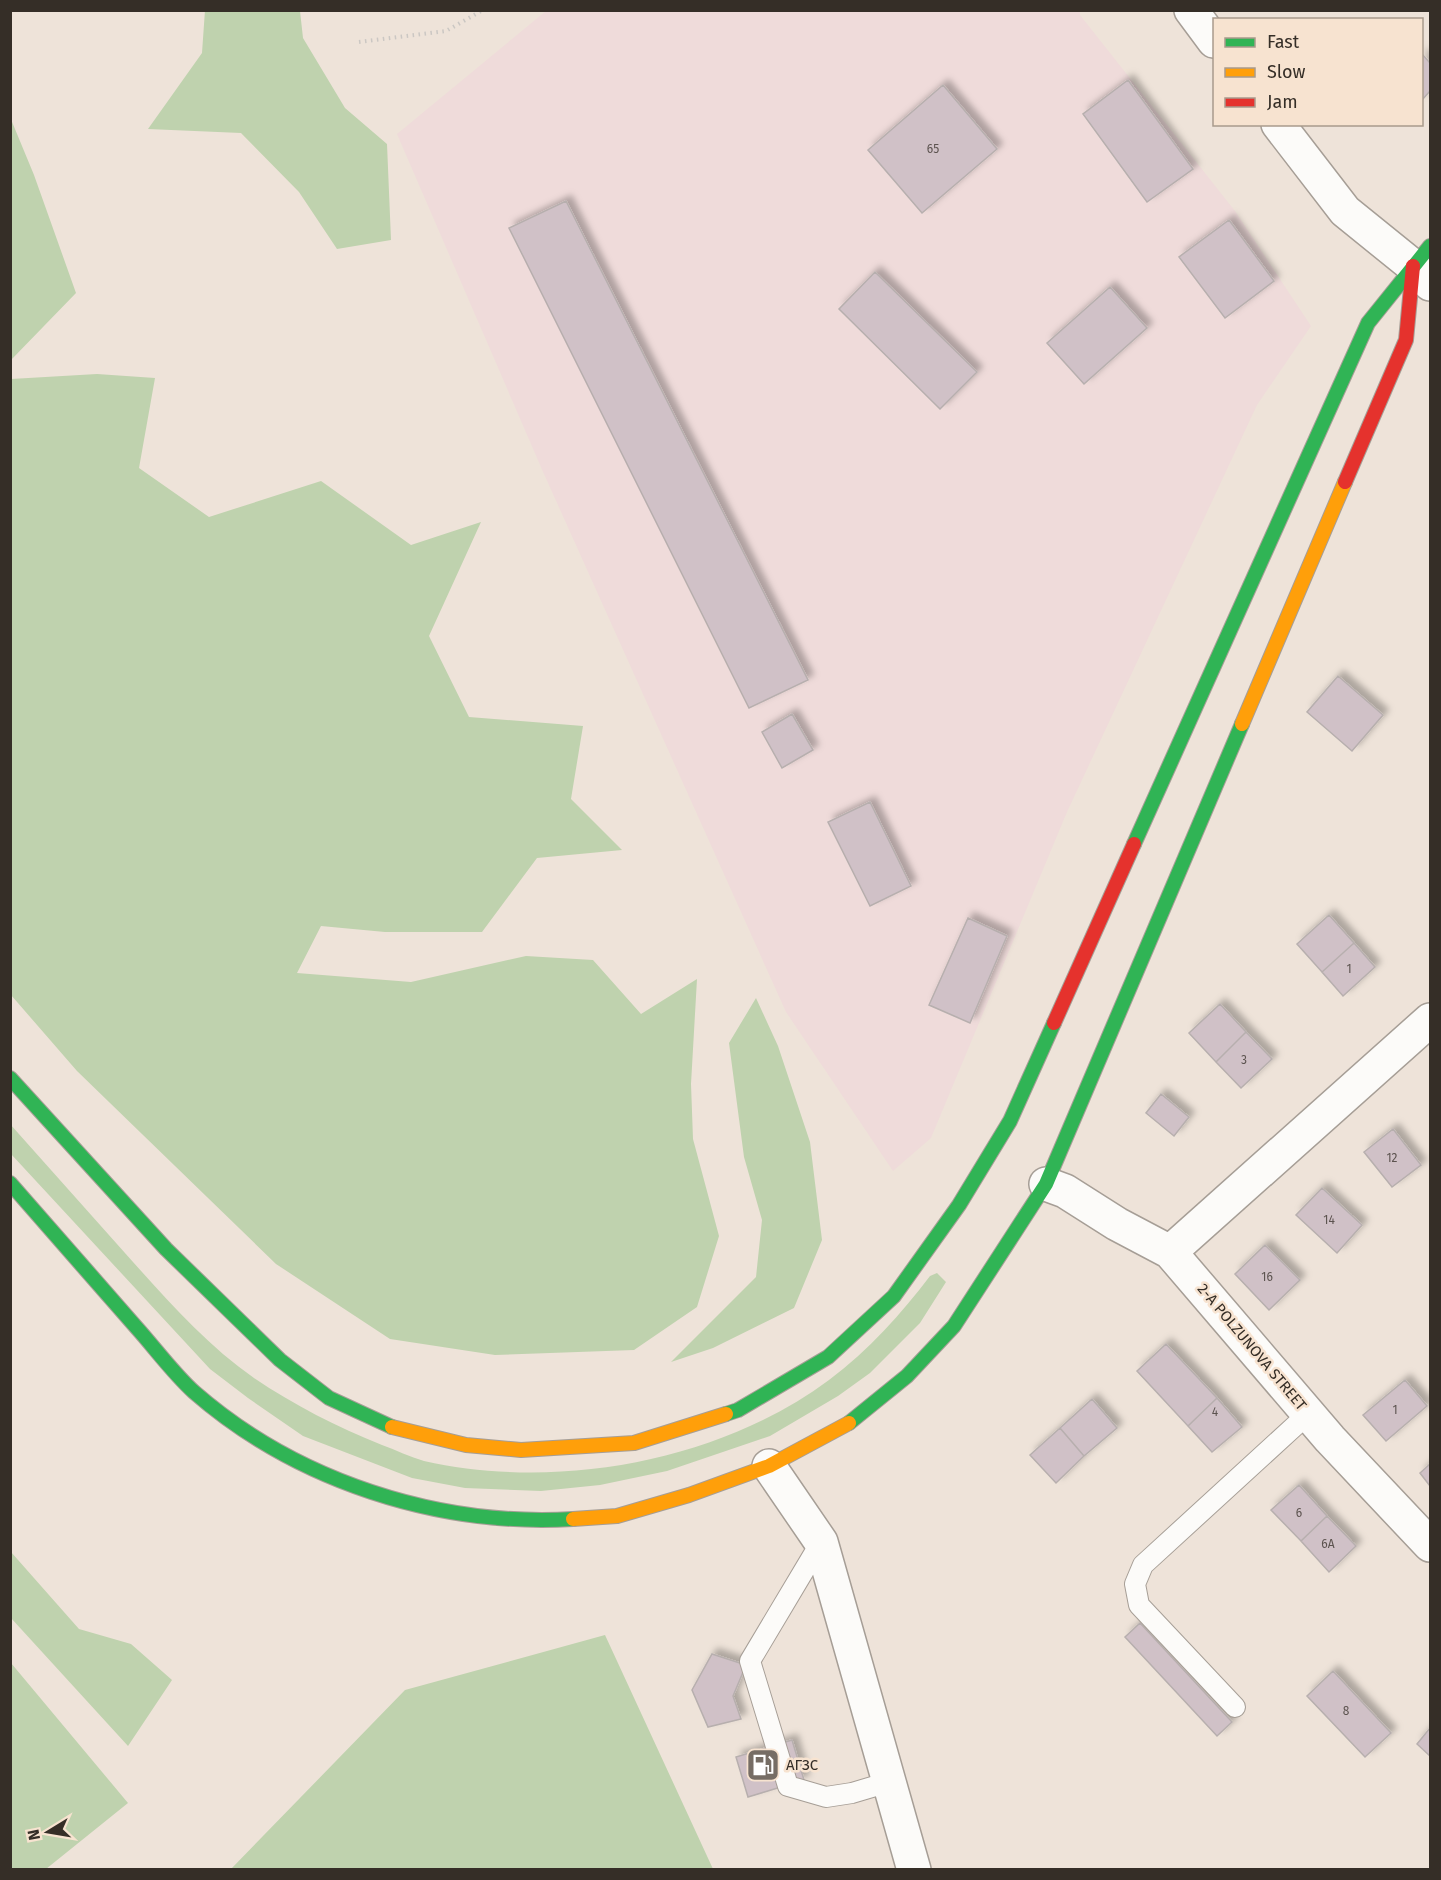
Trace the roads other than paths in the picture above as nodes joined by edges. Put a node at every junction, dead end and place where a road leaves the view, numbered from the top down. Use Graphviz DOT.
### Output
graph roads {
  1 [pos="1191,10"];
  2 [pos="1213,38"];
  3 [pos="1280,126"];
  4 [pos="1425,266"];
  5 [pos="1431,1020"];
  6 [pos="10,1078"];
  7 [pos="10,1183"];
  8 [pos="1046,1184"];
  9 [pos="1170,1252"];
  10 [pos="1309,1413"];
  11 [pos="769,1466"];
  12 [pos="821,1542"];
  13 [pos="1431,1545"];
  14 [pos="1235,1707"];
  15 [pos="889,1782"];
  16 [pos="914,1869"];
  1 -- 2 [label="street"];
  3 -- 4 [label="street"];
  4 -- 6 [label="main road"];
  4 -- 8 [label="main road"];
  5 -- 9 [label="street"];
  7 -- 11 [label="main road"];
  8 -- 9 [label="street, 2-A POLZUNOVA STREET"];
  8 -- 11 [label="main road"];
  9 -- 10 [label="street, 2-A POLZUNOVA STREET"];
  10 -- 13 [label="street, 2-A POLZUNOVA STREET"];
  10 -- 14 [label="lane"];
  11 -- 12 [label="street"];
  12 -- 15 [label="street"];
  12 -- 15 [label="lane"];
  15 -- 16 [label="street"];
}
